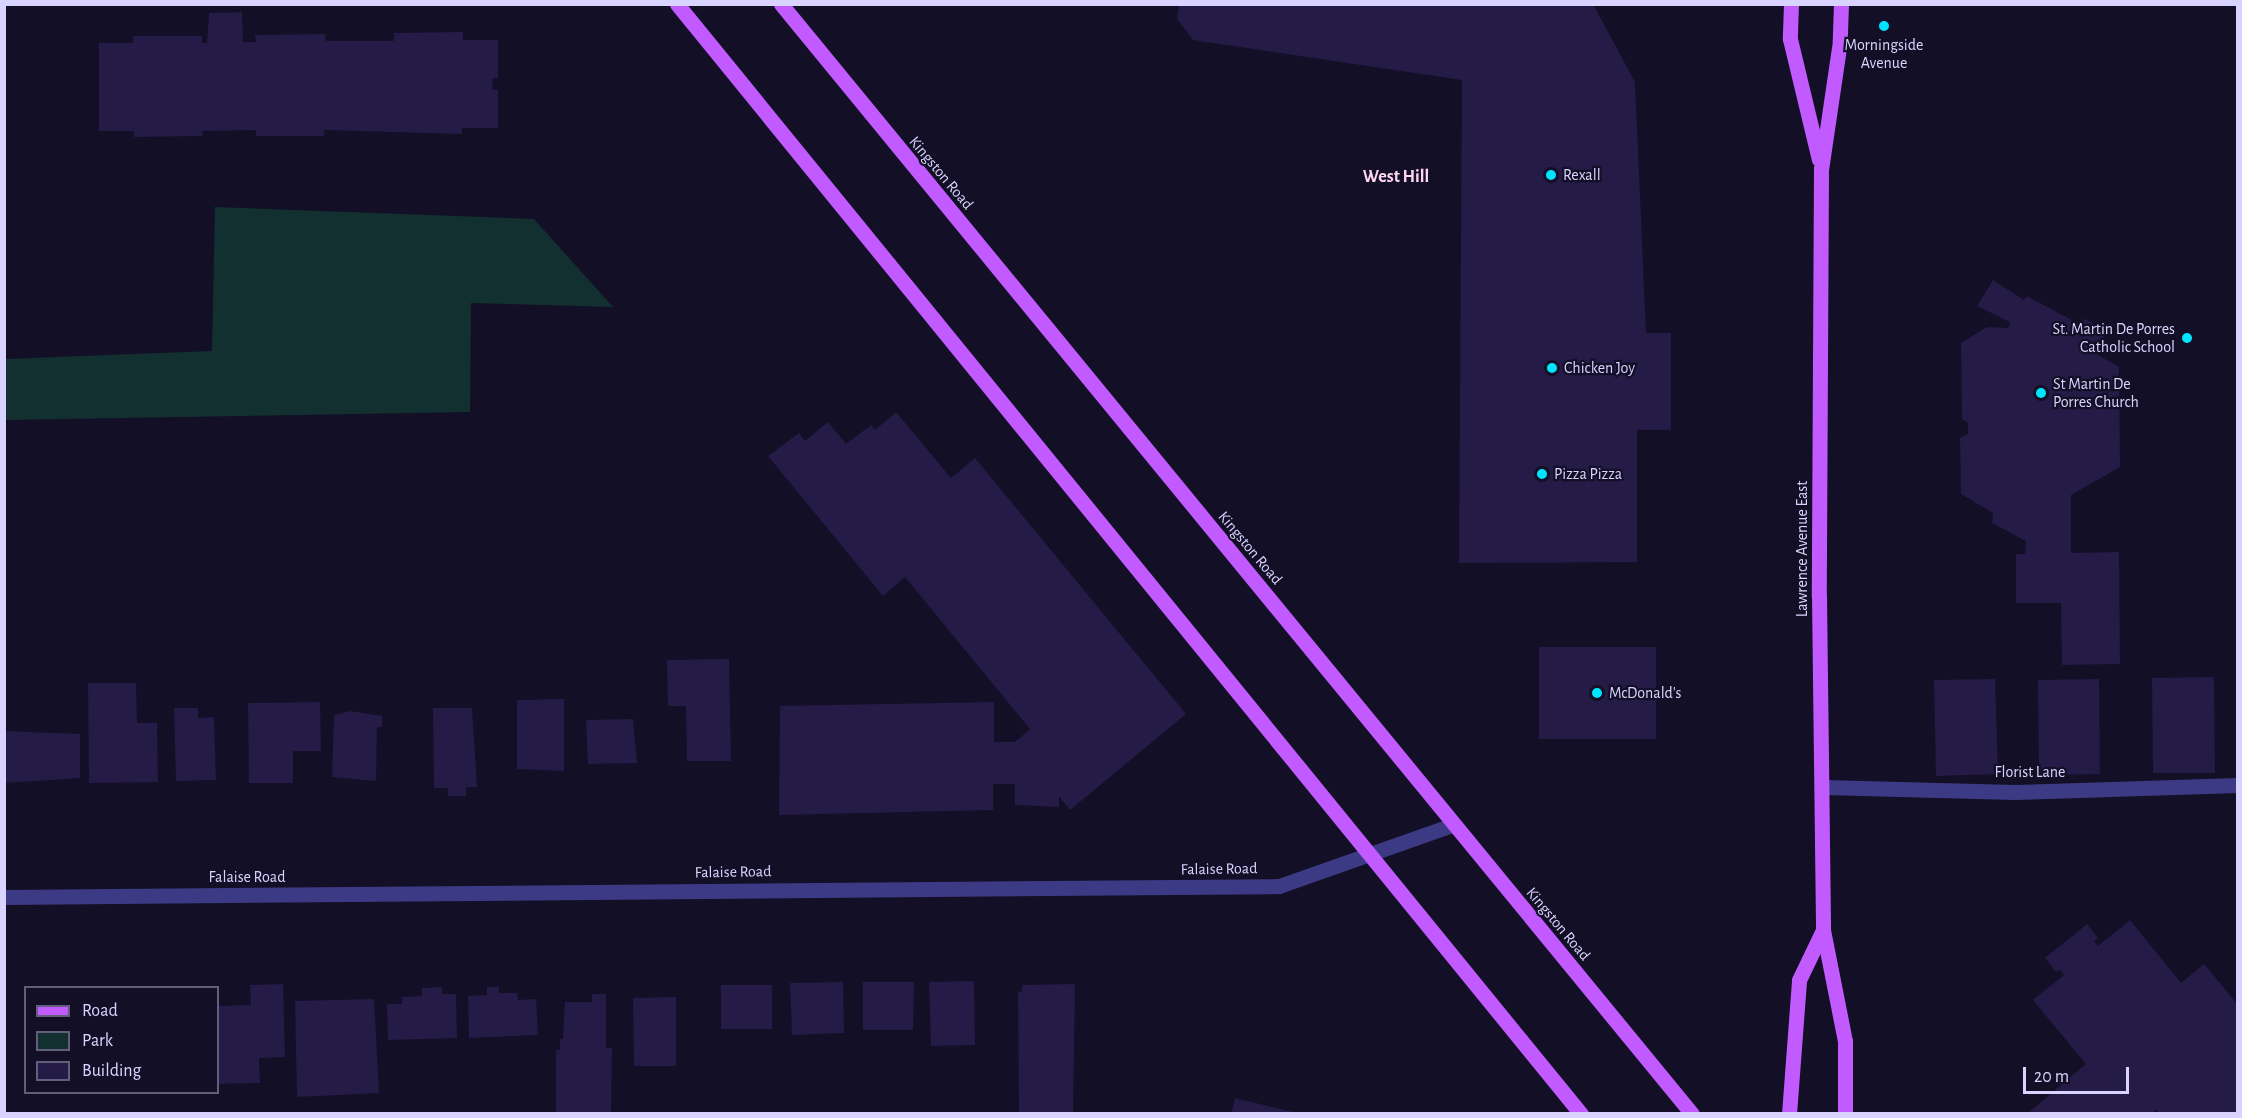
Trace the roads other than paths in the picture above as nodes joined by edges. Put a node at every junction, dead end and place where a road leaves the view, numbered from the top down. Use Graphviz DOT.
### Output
graph roads {
  1 [pos="676,4"];
  2 [pos="781,4"];
  3 [pos="1791,4"];
  4 [pos="1841,4"];
  5 [pos="1821,169"];
  6 [pos="2238,785"];
  7 [pos="1823,787"];
  8 [pos="1452,825"];
  9 [pos="1369,854"];
  10 [pos="4,897"];
  11 [pos="1823,930"];
  12 [pos="1581,1113"];
  13 [pos="1692,1113"];
  14 [pos="1789,1113"];
  15 [pos="1845,1113"];
  1 -- 9 [label="main road"];
  2 -- 8 [label="main road, Kingston Road"];
  3 -- 5 [label="main road, Lawrence Avenue East"];
  4 -- 5 [label="main road, Lawrence Avenue East"];
  5 -- 7 [label="main road, Lawrence Avenue East"];
  6 -- 7 [label="street, Florist Lane"];
  7 -- 11 [label="main road, Lawrence Avenue East"];
  8 -- 9 [label="street, Falaise Road"];
  8 -- 13 [label="main road, Kingston Road"];
  9 -- 10 [label="street, Falaise Road"];
  9 -- 12 [label="main road"];
  11 -- 14 [label="main road, Lawrence Avenue East"];
  11 -- 15 [label="main road, Lawrence Avenue East"];
}
